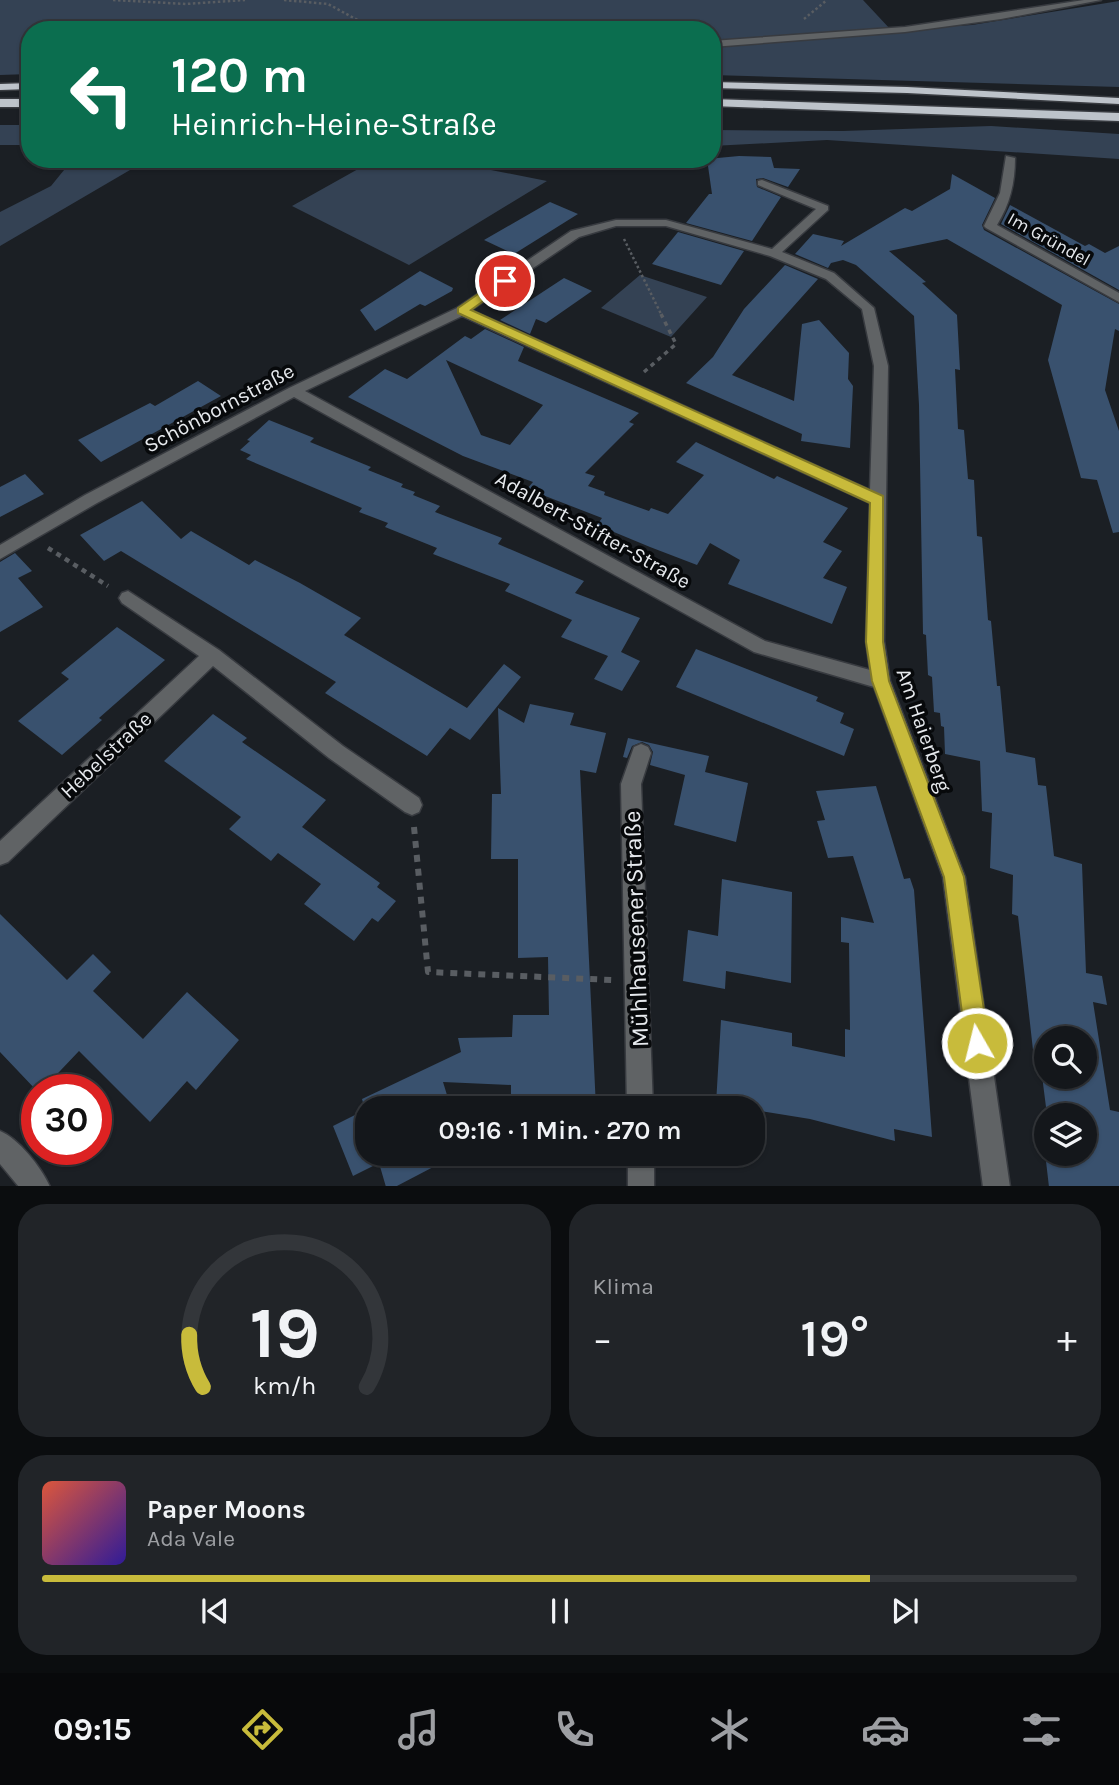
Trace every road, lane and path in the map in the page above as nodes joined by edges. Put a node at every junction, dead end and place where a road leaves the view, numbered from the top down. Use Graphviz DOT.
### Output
graph roads {
  1 [pos="113,0"];
  2 [pos="244,0"];
  3 [pos="284,0"];
  4 [pos="1097,0"];
  5 [pos="1047,5"];
  6 [pos="359,21"];
  7 [pos="721,44"];
  8 [pos="721,85"];
  9 [pos="21,86"];
  10 [pos="0,87"];
  11 [pos="1119,100"];
  12 [pos="721,102"];
  13 [pos="0,103"];
  14 [pos="21,103"];
  15 [pos="1119,117"];
  16 [pos="1010,158"];
  17 [pos="762,183"];
  18 [pos="615,223"];
  19 [pos="774,253"];
  20 [pos="1119,298"];
  21 [pos="462,311"];
  22 [pos="629,386"];
  23 [pos="294,391"];
  24 [pos="878,500"];
  25 [pos="30,535"];
  26 [pos="0,553"];
  27 [pos="128,598"];
  28 [pos="212,655"];
  29 [pos="881,681"];
  30 [pos="641,753"];
  31 [pos="412,805"];
  32 [pos="0,855"];
  33 [pos="639,981"];
  34 [pos="640,1096"];
  35 [pos="0,1144"];
  36 [pos="641,1166"];
  37 [pos="37,1186"];
  38 [pos="641,1186"];
  39 [pos="997,1186"];
  1 -- 2 [label="path"];
  3 -- 6 [label="path"];
  4 -- 5 [label="street"];
  5 -- 7 [label="street"];
  8 -- 11 [label="highway"];
  9 -- 10 [label="highway"];
  12 -- 15 [label="highway"];
  13 -- 14 [label="highway"];
  16 -- 20 [label="street, Im Gründel"];
  17 -- 19 [label="street"];
  18 -- 19 [label="street, Am Haierberg"];
  18 -- 21 [label="street, Am Haierberg"];
  18 -- 22 [label="path"];
  19 -- 24 [label="street, Am Haierberg"];
  21 -- 22 [label="street"];
  21 -- 23 [label="street, Schönbornstraße"];
  22 -- 24 [label="street"];
  23 -- 25 [label="street, Schönbornstraße"];
  23 -- 29 [label="street, Adalbert-Stifter-Straße"];
  24 -- 29 [label="street, Am Haierberg"];
  25 -- 26 [label="street, Schönbornstraße"];
  25 -- 27 [label="path"];
  27 -- 28 [label="street"];
  28 -- 31 [label="street"];
  28 -- 32 [label="street, Hebelstraße"];
  29 -- 39 [label="street, Am Haierberg"];
  30 -- 33 [label="street, Mühlhausener Straße"];
  31 -- 33 [label="path"];
  33 -- 34 [label="street, Mühlhausener Straße"];
  35 -- 37 [label="street"];
  36 -- 38 [label="street"];
}
